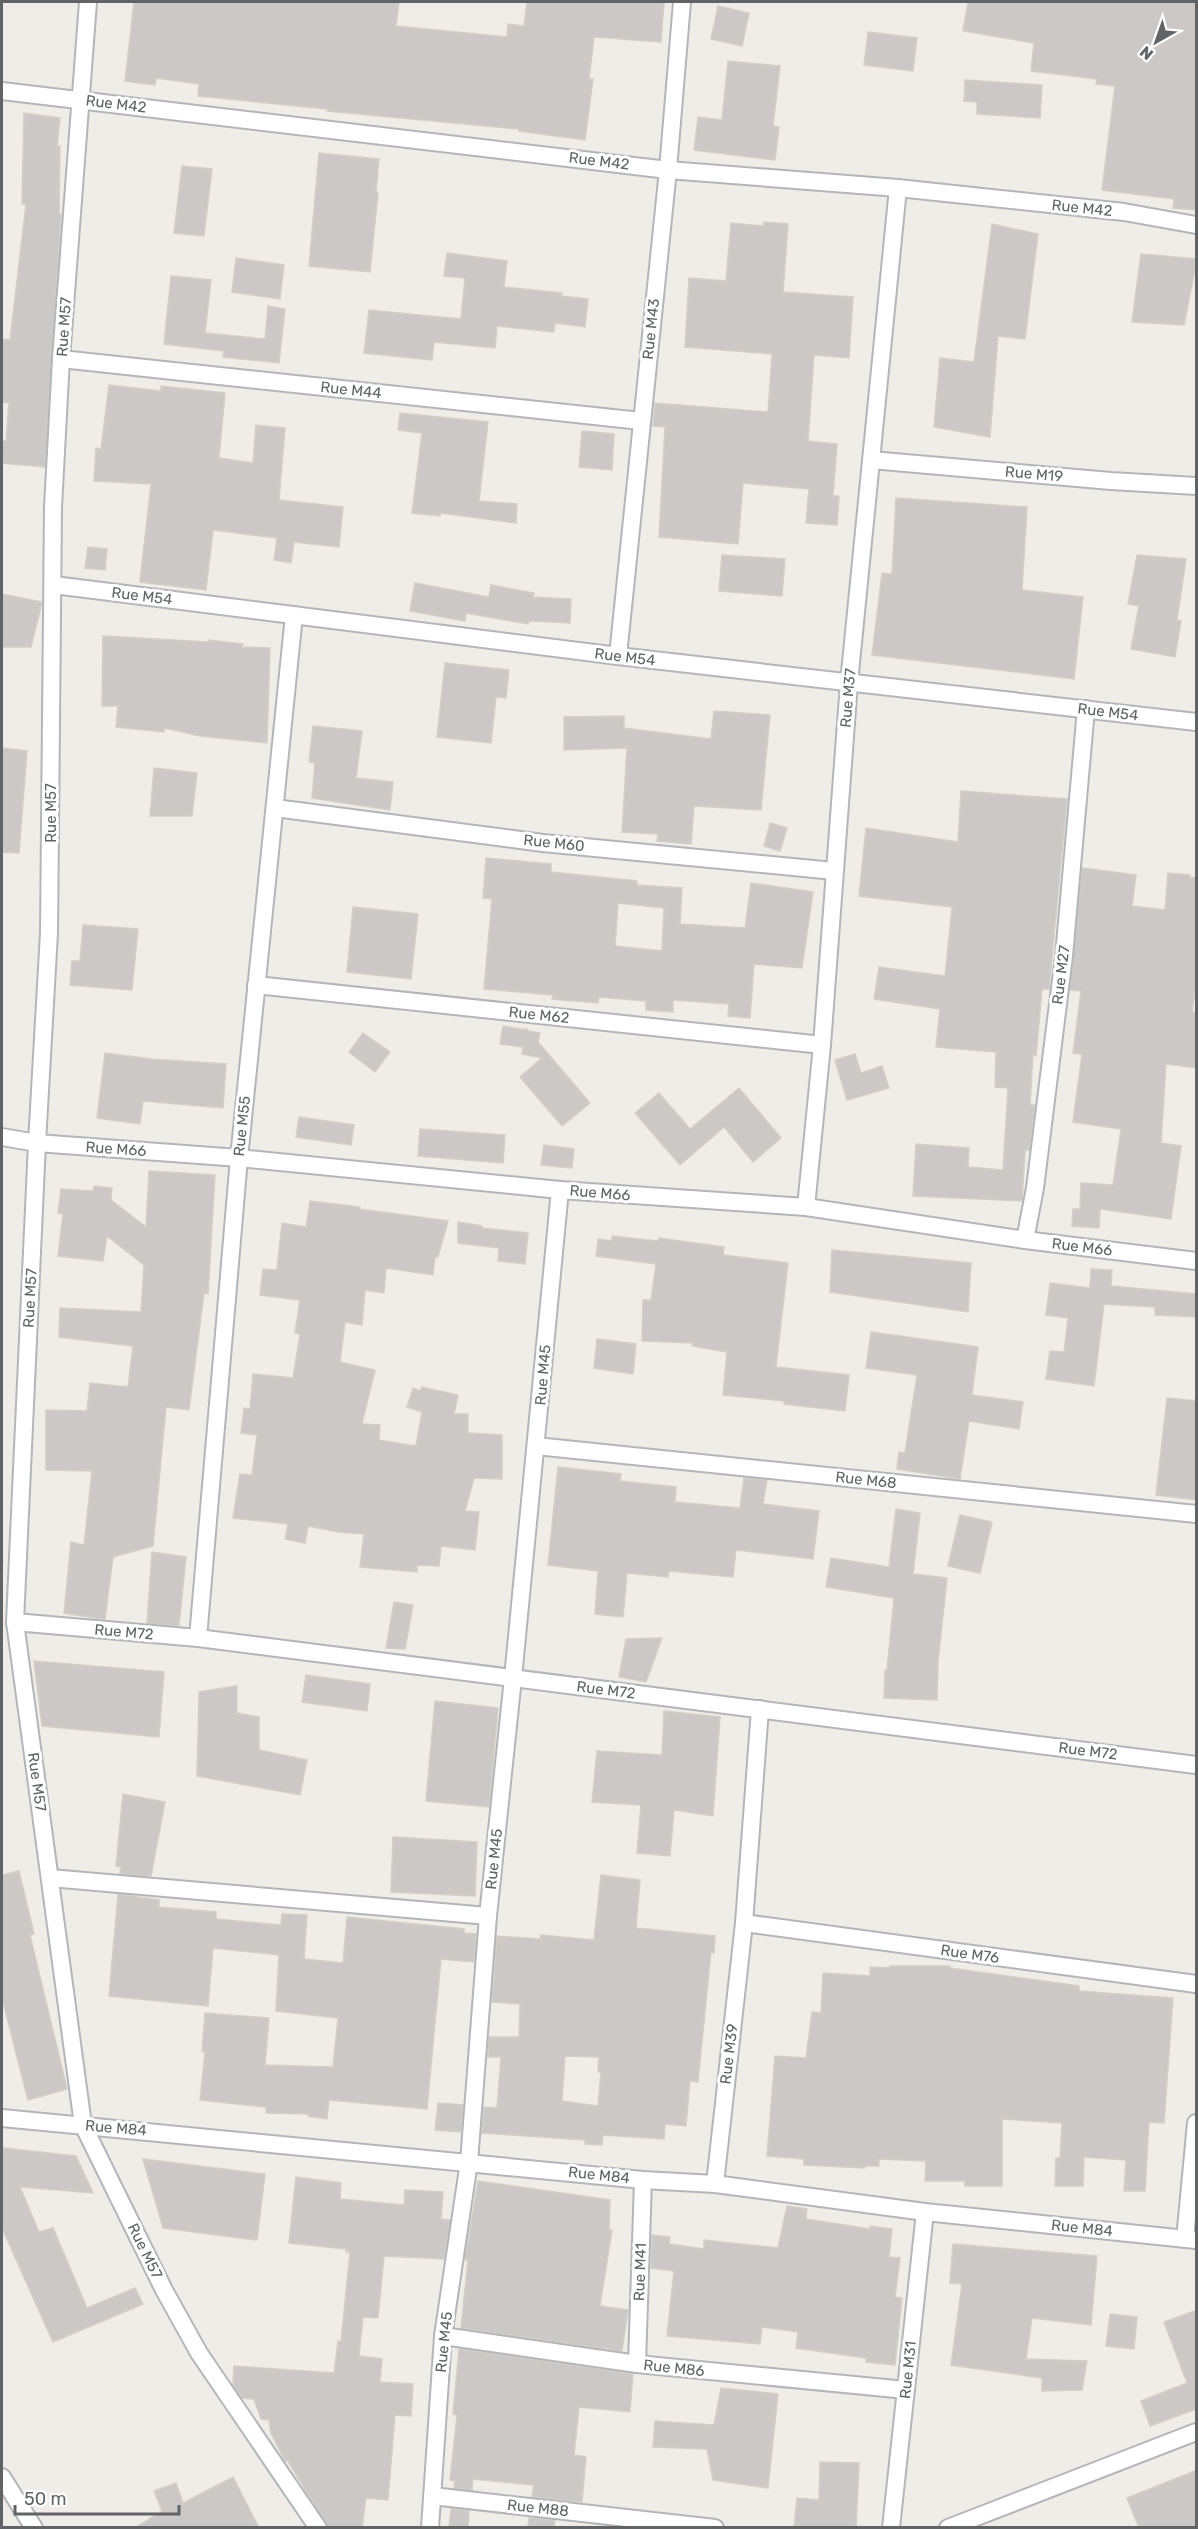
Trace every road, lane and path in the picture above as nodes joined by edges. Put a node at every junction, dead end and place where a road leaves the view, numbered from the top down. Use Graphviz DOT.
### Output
graph roads {
  1 [pos="88,2"];
  2 [pos="682,2"];
  3 [pos="2,91"];
  4 [pos="79,100"];
  5 [pos="668,170"];
  6 [pos="898,188"];
  7 [pos="1197,225"];
  8 [pos="61,359"];
  9 [pos="641,421"];
  10 [pos="871,460"];
  11 [pos="1197,486"];
  12 [pos="54,585"];
  13 [pos="294,615"];
  14 [pos="618,656"];
  15 [pos="849,683"];
  16 [pos="1086,709"];
  17 [pos="1197,722"];
  18 [pos="275,808"];
  19 [pos="834,871"];
  20 [pos="256,985"];
  21 [pos="822,1045"];
  22 [pos="2,1137"];
  23 [pos="37,1143"];
  24 [pos="239,1158"];
  25 [pos="560,1190"];
  26 [pos="806,1208"];
  27 [pos="1025,1240"];
  28 [pos="1197,1261"];
  29 [pos="536,1446"];
  30 [pos="1197,1514"];
  31 [pos="15,1622"];
  32 [pos="198,1638"];
  33 [pos="513,1678"];
  34 [pos="760,1709"];
  35 [pos="1197,1765"];
  36 [pos="50,1878"];
  37 [pos="488,1916"];
  38 [pos="744,1923"];
  39 [pos="1197,1984"];
  40 [pos="2,2118"];
  41 [pos="1197,2123"];
  42 [pos="83,2125"];
  43 [pos="469,2162"];
  44 [pos="643,2180"];
  45 [pos="715,2184"];
  46 [pos="926,2212"];
  47 [pos="1191,2239"];
  48 [pos="443,2336"];
  49 [pos="637,2364"];
  50 [pos="906,2390"];
  51 [pos="1197,2432"];
  52 [pos="2,2478"];
  53 [pos="432,2496"];
  54 [pos="34,2528"];
  55 [pos="318,2528"];
  56 [pos="430,2528"];
  57 [pos="715,2528"];
  58 [pos="891,2528"];
  59 [pos="948,2528"];
  1 -- 4 [label="street, Rue M57"];
  2 -- 5 [label="street, Rue M43"];
  3 -- 4 [label="street, Rue M42"];
  4 -- 5 [label="street, Rue M42"];
  4 -- 8 [label="street, Rue M57"];
  5 -- 6 [label="street, Rue M42"];
  5 -- 9 [label="street, Rue M43"];
  6 -- 7 [label="street, Rue M42"];
  6 -- 10 [label="street, Rue M37"];
  8 -- 9 [label="street, Rue M44"];
  8 -- 12 [label="street, Rue M57"];
  9 -- 14 [label="street, Rue M43"];
  10 -- 11 [label="street, Rue M19"];
  10 -- 15 [label="street, Rue M37"];
  12 -- 13 [label="street, Rue M54"];
  12 -- 23 [label="street, Rue M57"];
  13 -- 14 [label="street, Rue M54"];
  13 -- 18 [label="street, Rue M55"];
  14 -- 15 [label="street, Rue M54"];
  15 -- 16 [label="street, Rue M54"];
  15 -- 19 [label="street, Rue M37"];
  16 -- 17 [label="street, Rue M54"];
  16 -- 27 [label="street, Rue M27"];
  18 -- 19 [label="street, Rue M60"];
  18 -- 20 [label="street, Rue M55"];
  19 -- 21 [label="street, Rue M37"];
  20 -- 21 [label="street, Rue M62"];
  20 -- 24 [label="street, Rue M55"];
  21 -- 26 [label="street, Rue M37"];
  22 -- 23 [label="street, Rue M66"];
  23 -- 24 [label="street, Rue M66"];
  23 -- 31 [label="street, Rue M57"];
  24 -- 25 [label="street, Rue M66"];
  24 -- 32 [label="street, Rue M55"];
  25 -- 26 [label="street, Rue M66"];
  25 -- 29 [label="street, Rue M45"];
  26 -- 27 [label="street, Rue M66"];
  27 -- 28 [label="street, Rue M66"];
  29 -- 30 [label="street, Rue M68"];
  29 -- 33 [label="street, Rue M45"];
  31 -- 32 [label="street, Rue M72"];
  31 -- 36 [label="street, Rue M57"];
  32 -- 33 [label="street, Rue M72"];
  33 -- 34 [label="street, Rue M72"];
  33 -- 37 [label="street, Rue M45"];
  34 -- 35 [label="street, Rue M72"];
  34 -- 38 [label="street, Rue M39"];
  36 -- 37 [label="street"];
  36 -- 42 [label="street, Rue M57"];
  37 -- 43 [label="street, Rue M45"];
  38 -- 39 [label="street, Rue M76"];
  38 -- 45 [label="street, Rue M39"];
  40 -- 42 [label="street, Rue M84"];
  41 -- 47 [label="street"];
  42 -- 43 [label="street, Rue M84"];
  42 -- 55 [label="street, Rue M57"];
  43 -- 44 [label="street, Rue M84"];
  43 -- 48 [label="street, Rue M45"];
  44 -- 45 [label="street, Rue M84"];
  44 -- 49 [label="street, Rue M41"];
  45 -- 46 [label="street, Rue M84"];
  46 -- 47 [label="street, Rue M84"];
  46 -- 50 [label="street, Rue M31"];
  48 -- 49 [label="street, Rue M86"];
  48 -- 53 [label="street, Rue M45"];
  49 -- 50 [label="street, Rue M86"];
  50 -- 58 [label="street, Rue M31"];
  51 -- 59 [label="street"];
  52 -- 54 [label="street"];
  53 -- 56 [label="street, Rue M45"];
  53 -- 57 [label="street, Rue M88"];
}
